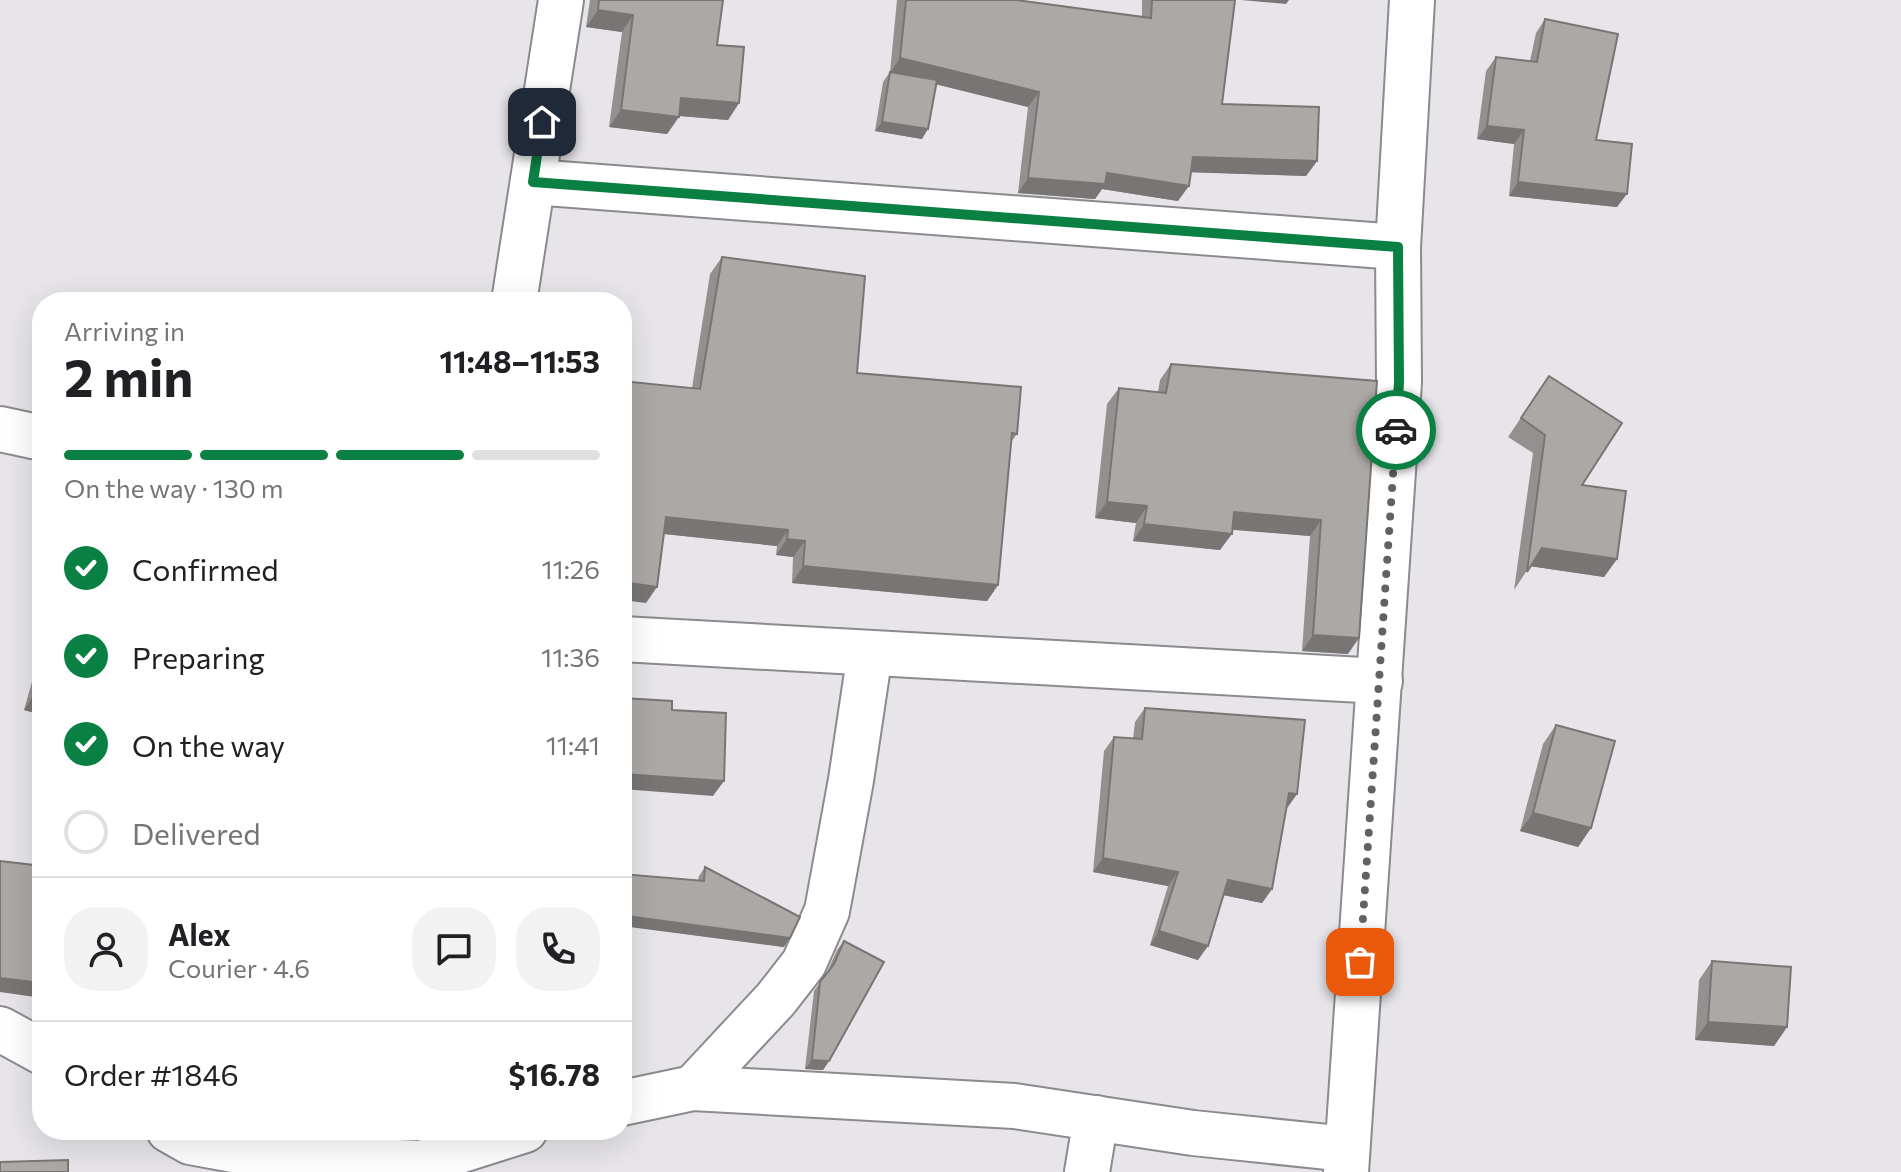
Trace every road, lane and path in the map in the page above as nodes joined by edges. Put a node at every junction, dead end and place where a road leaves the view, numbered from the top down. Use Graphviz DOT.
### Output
graph roads {
  1 [pos="561,0"];
  2 [pos="1412,0"];
  3 [pos="533,182"];
  4 [pos="1398,247"];
  5 [pos="516,292"];
  6 [pos="0,429"];
  7 [pos="32,436"];
  8 [pos="632,640"];
  9 [pos="870,653"];
  10 [pos="1380,681"];
  11 [pos="0,1029"];
  12 [pos="32,1047"];
  13 [pos="693,1088"];
  14 [pos="632,1101"];
  15 [pos="1096,1118"];
  16 [pos="186,1140"];
  17 [pos="484,1140"];
  18 [pos="422,1155"];
  19 [pos="1346,1160"];
  20 [pos="1087,1172"];
  1 -- 3 [label="street"];
  2 -- 4 [label="street"];
  3 -- 4 [label="street"];
  3 -- 5 [label="street"];
  4 -- 10 [label="street"];
  6 -- 7 [label="street"];
  8 -- 9 [label="street"];
  9 -- 10 [label="street"];
  9 -- 13 [label="street"];
  10 -- 19 [label="street"];
  11 -- 12 [label="street"];
  13 -- 14 [label="street"];
  13 -- 15 [label="street"];
  15 -- 19 [label="street"];
  15 -- 20 [label="street"];
  16 -- 18 [label="street"];
  17 -- 18 [label="street"];
}
